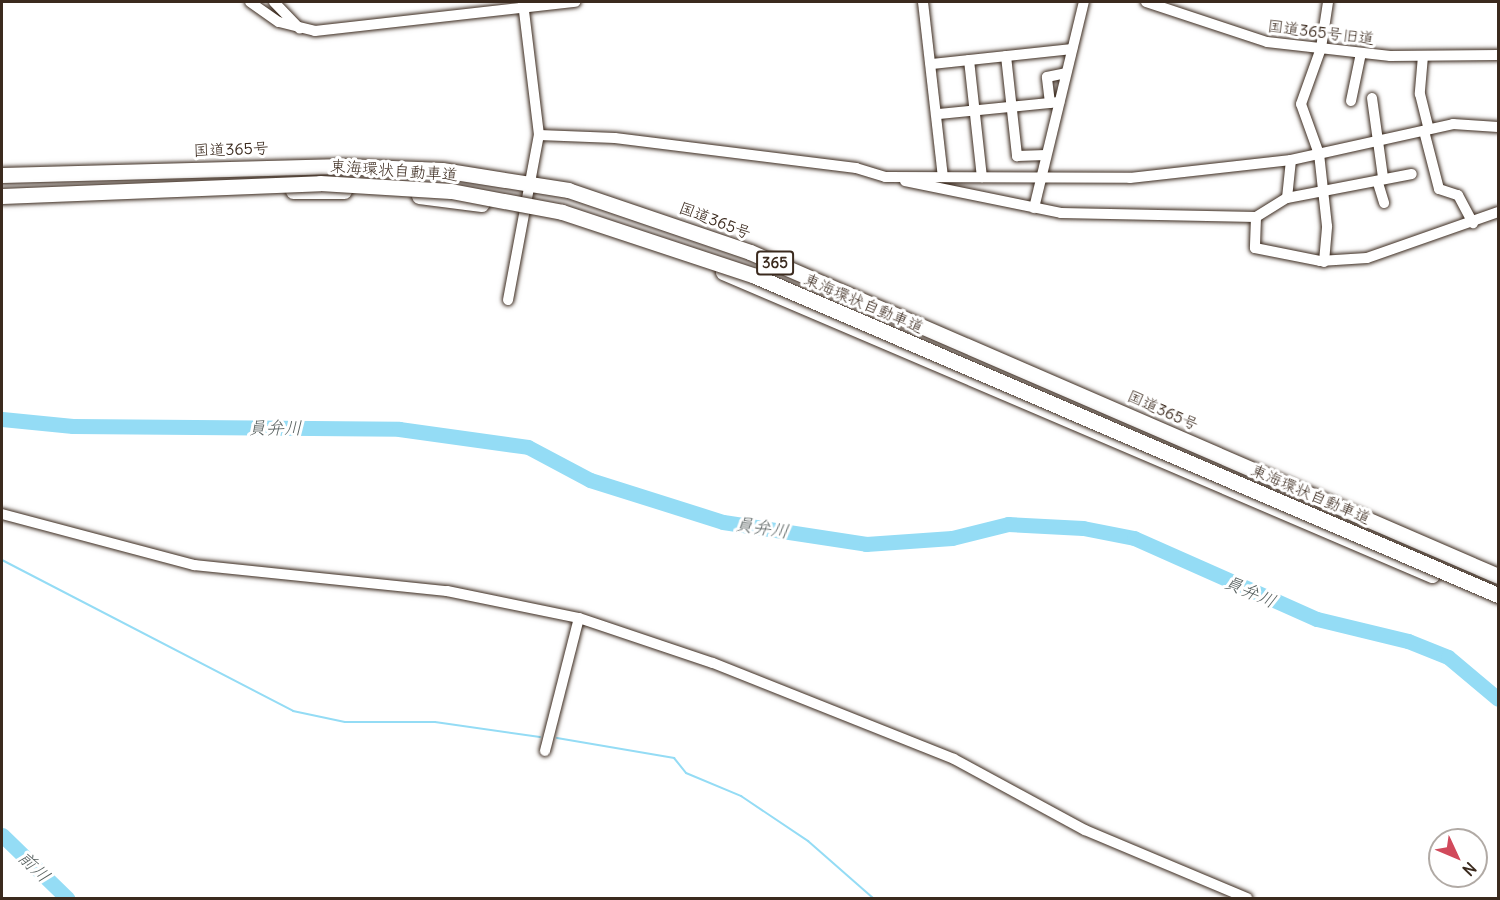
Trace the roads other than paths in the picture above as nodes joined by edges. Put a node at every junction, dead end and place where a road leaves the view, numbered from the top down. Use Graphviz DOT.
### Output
graph roads {
  1 [pos="250,2"];
  2 [pos="274,2"];
  3 [pos="575,2"];
  4 [pos="923,2"];
  5 [pos="1084,2"];
  6 [pos="1146,2"];
  7 [pos="1328,2"];
  8 [pos="524,4"];
  9 [pos="300,29"];
  10 [pos="1321,48"];
  11 [pos="1072,49"];
  12 [pos="1361,53"];
  13 [pos="1498,55"];
  14 [pos="1006,56"];
  15 [pos="1423,56"];
  16 [pos="969,60"];
  17 [pos="932,64"];
  18 [pos="1066,73"];
  19 [pos="1372,98"];
  20 [pos="1352,101"];
  21 [pos="1054,103"];
  22 [pos="1012,107"];
  23 [pos="975,110"];
  24 [pos="939,114"];
  25 [pos="1498,127"];
  26 [pos="1427,130"];
  27 [pos="539,135"];
  28 [pos="1379,144"];
  29 [pos="1319,154"];
  30 [pos="1046,155"];
  31 [pos="1291,160"];
  32 [pos="1041,174"];
  33 [pos="1412,174"];
  34 [pos="2,175"];
  35 [pos="885,177"];
  36 [pos="943,177"];
  37 [pos="982,177"];
  38 [pos="1381,180"];
  39 [pos="531,182"];
  40 [pos="1321,194"];
  41 [pos="2,196"];
  42 [pos="1287,198"];
  43 [pos="2,203"];
  44 [pos="1384,203"];
  45 [pos="1034,208"];
  46 [pos="526,212"];
  47 [pos="1498,212"];
  48 [pos="1256,216"];
  49 [pos="1473,223"];
  50 [pos="1324,262"];
  51 [pos="508,300"];
  52 [pos="2,514"];
  53 [pos="1498,576"];
  54 [pos="1498,595"];
  55 [pos="1498,603"];
  56 [pos="579,618"];
  57 [pos="545,751"];
  58 [pos="1247,898"];
  1 -- 9 [label="street"];
  2 -- 9 [label="street"];
  3 -- 8 [label="street"];
  4 -- 17 [label="street"];
  5 -- 11 [label="street"];
  6 -- 10 [label="street, 国道365号旧道"];
  7 -- 10 [label="street"];
  8 -- 9 [label="street"];
  8 -- 27 [label="street"];
  10 -- 12 [label="street, 国道365号旧道"];
  10 -- 29 [label="street"];
  11 -- 14 [label="street"];
  11 -- 18 [label="street"];
  12 -- 15 [label="street, 国道365号旧道"];
  12 -- 20 [label="street"];
  13 -- 15 [label="street, 国道365号旧道"];
  14 -- 16 [label="street"];
  14 -- 22 [label="street"];
  15 -- 26 [label="street"];
  16 -- 17 [label="street"];
  16 -- 23 [label="street"];
  17 -- 24 [label="street"];
  18 -- 21 [label="street"];
  18 -- 21 [label="street"];
  19 -- 28 [label="street"];
  21 -- 22 [label="street"];
  21 -- 30 [label="street"];
  22 -- 23 [label="street"];
  22 -- 30 [label="street"];
  23 -- 24 [label="street"];
  23 -- 37 [label="street"];
  24 -- 36 [label="street"];
  25 -- 26 [label="street"];
  26 -- 28 [label="street"];
  26 -- 49 [label="street"];
  27 -- 35 [label="street"];
  27 -- 39 [label="street"];
  28 -- 29 [label="street"];
  28 -- 38 [label="street"];
  29 -- 31 [label="street"];
  29 -- 40 [label="street"];
  30 -- 32 [label="street"];
  31 -- 32 [label="street"];
  31 -- 42 [label="street"];
  32 -- 37 [label="street"];
  32 -- 45 [label="street"];
  33 -- 38 [label="street"];
  34 -- 39 [label="highway, 国道365号 / 365"];
  35 -- 36 [label="street"];
  35 -- 45 [label="street"];
  36 -- 37 [label="street"];
  38 -- 40 [label="street"];
  38 -- 44 [label="street"];
  39 -- 46 [label="street"];
  39 -- 53 [label="highway, 国道365号 / 365"];
  40 -- 42 [label="street"];
  40 -- 50 [label="street"];
  41 -- 54 [label="highway, 東海環状自動車道, bridge"];
  42 -- 48 [label="street"];
  43 -- 46 [label="highway, 365"];
  45 -- 48 [label="street"];
  46 -- 51 [label="street"];
  46 -- 55 [label="highway, 365"];
  47 -- 49 [label="street"];
  48 -- 50 [label="street"];
  49 -- 50 [label="street"];
  52 -- 56 [label="street"];
  56 -- 57 [label="street"];
  56 -- 58 [label="street"];
}
